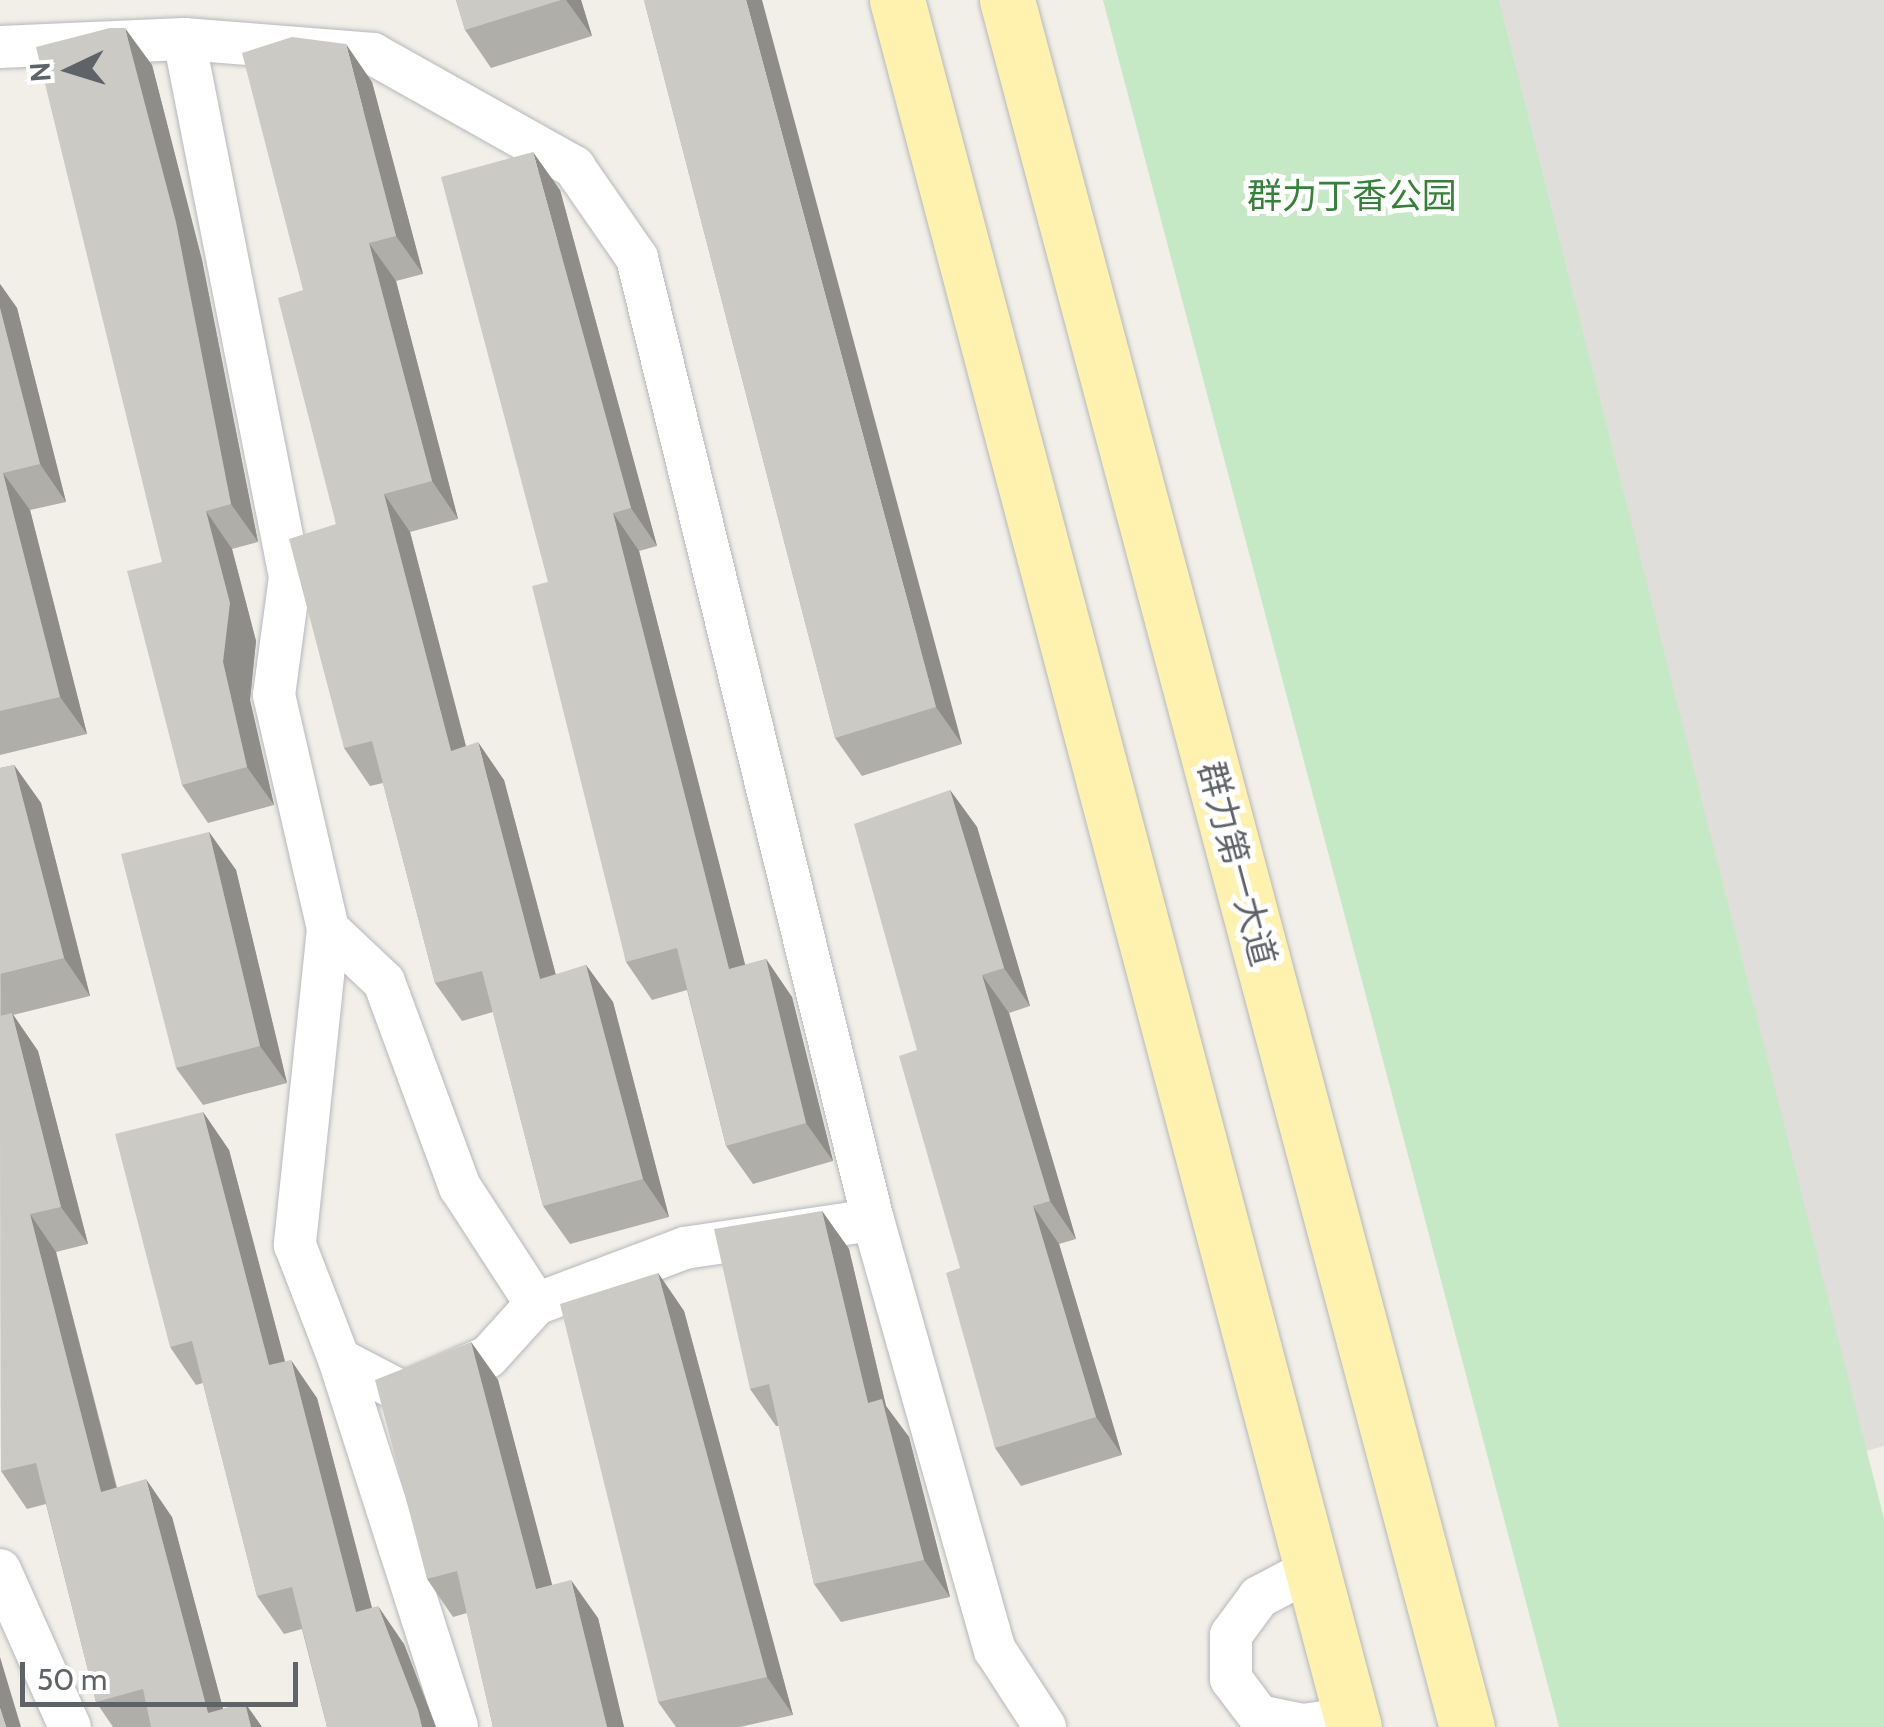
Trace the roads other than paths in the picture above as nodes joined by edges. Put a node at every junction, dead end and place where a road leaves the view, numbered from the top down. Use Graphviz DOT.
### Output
graph roads {
  1 [pos="897,0"];
  2 [pos="1007,0"];
  3 [pos="184,39"];
  4 [pos="0,47"];
  5 [pos="328,929"];
  6 [pos="874,1220"];
  7 [pos="536,1304"];
  8 [pos="339,1359"];
  9 [pos="0,1570"];
  10 [pos="1310,1570"];
  11 [pos="1352,1722"];
  12 [pos="70,1727"];
  13 [pos="456,1727"];
  14 [pos="1045,1727"];
  15 [pos="1466,1727"];
  1 -- 10 [label="main road"];
  2 -- 15 [label="main road, 群力第一大道"];
  3 -- 4 [label="street"];
  3 -- 5 [label="street"];
  3 -- 6 [label="street"];
  5 -- 7 [label="street"];
  5 -- 8 [label="street"];
  6 -- 7 [label="street"];
  6 -- 14 [label="street"];
  7 -- 8 [label="street"];
  8 -- 13 [label="street"];
  9 -- 12 [label="street"];
  10 -- 11 [label="main road"];
  10 -- 11 [label="street"];
}
